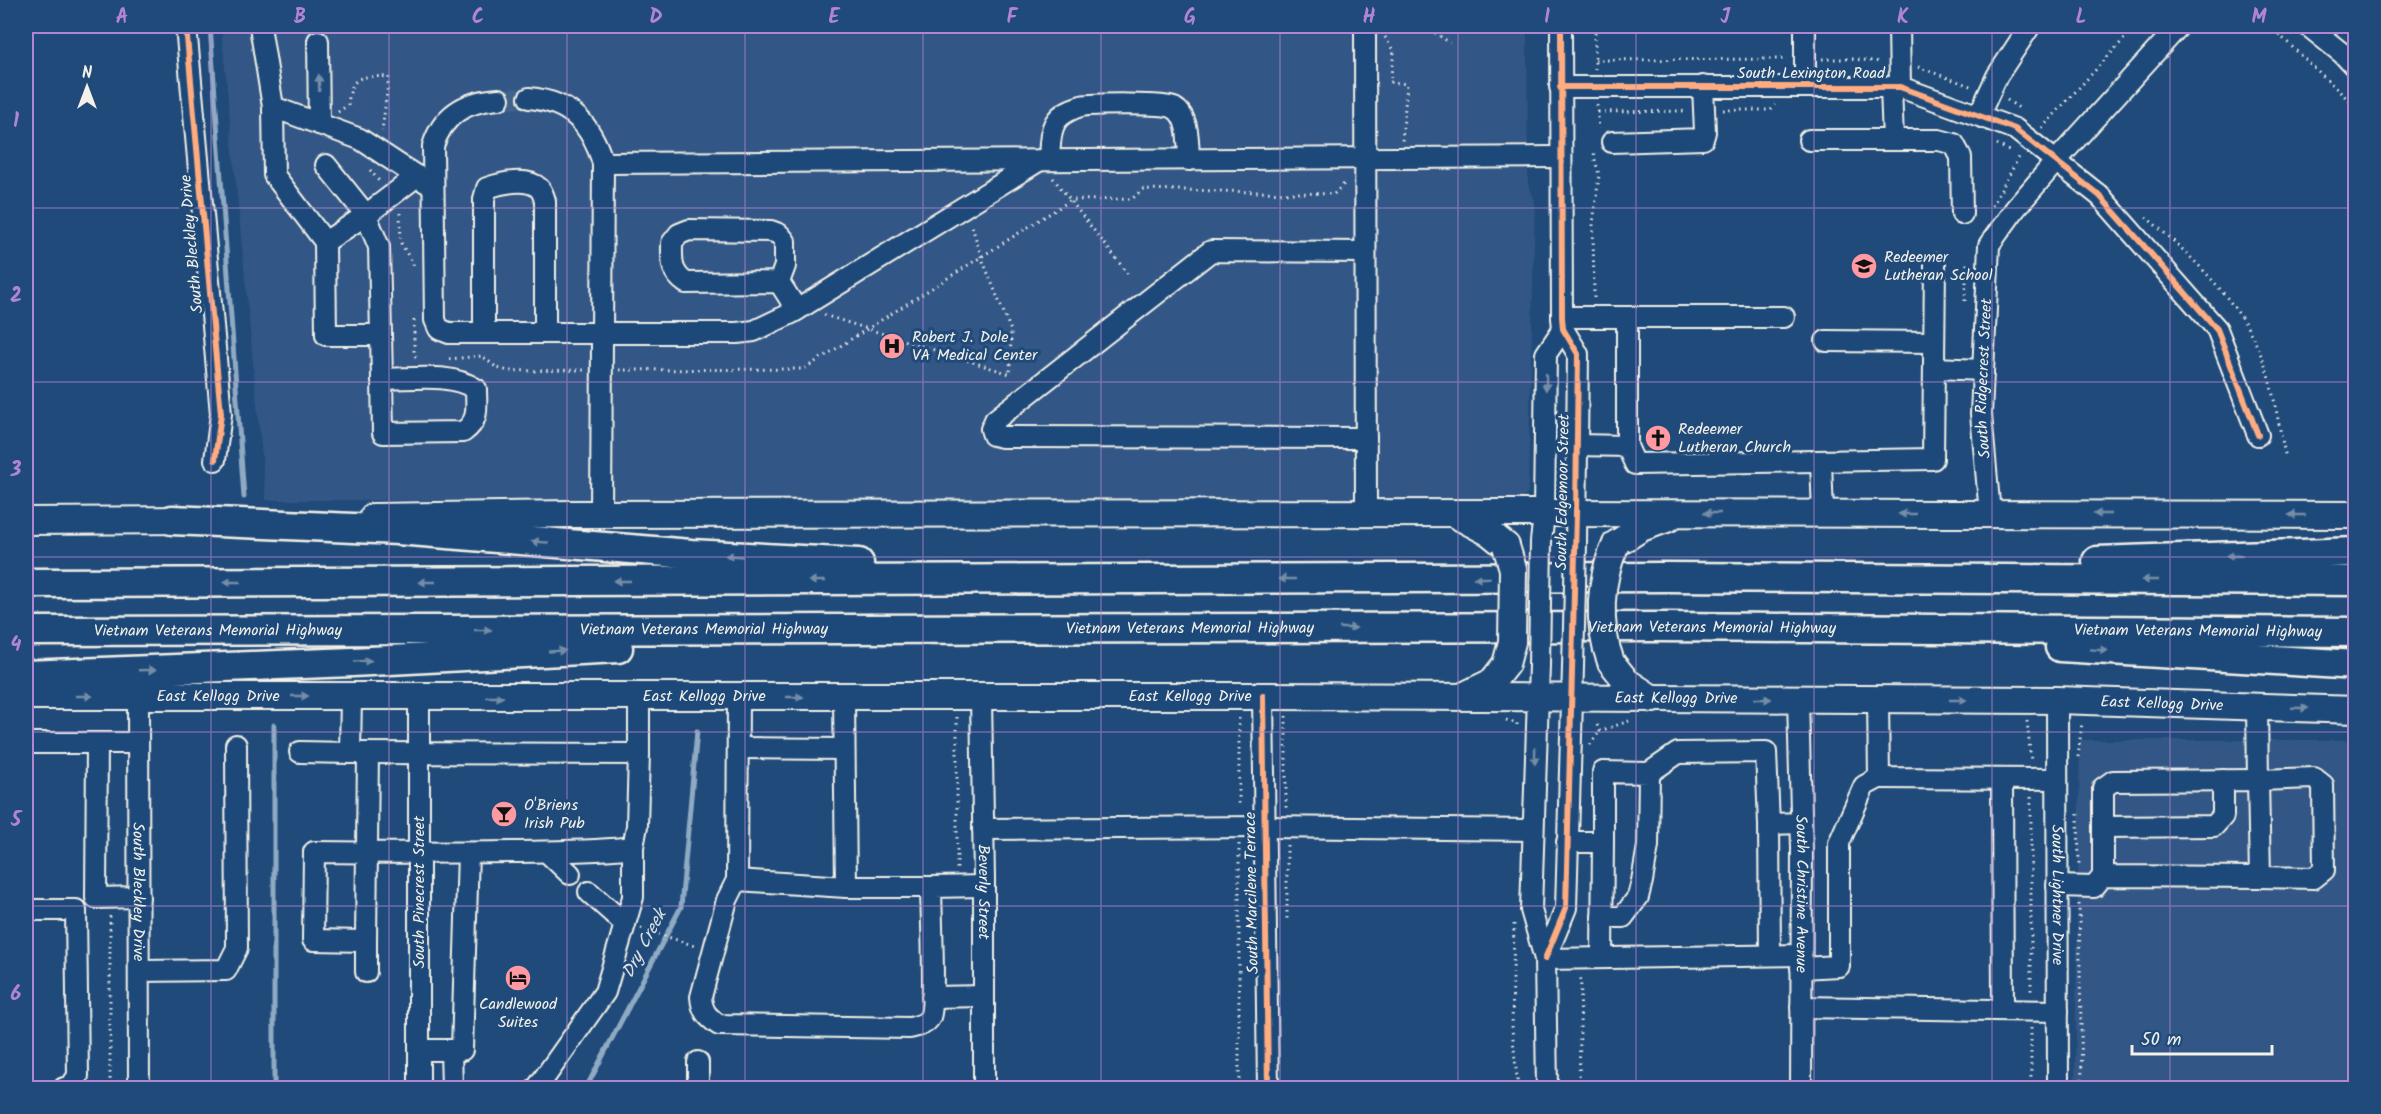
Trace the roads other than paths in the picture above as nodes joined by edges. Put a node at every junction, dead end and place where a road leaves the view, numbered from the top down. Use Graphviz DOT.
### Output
graph roads {
  1 [pos="186,26"];
  2 [pos="260,26"];
  3 [pos="1561,26"];
  4 [pos="1805,26"];
  5 [pos="1899,26"];
  6 [pos="2030,26"];
  7 [pos="2179,26"];
  8 [pos="2308,26"];
  9 [pos="1374,29"];
  10 [pos="318,31"];
  11 [pos="2355,68"];
  12 [pos="1703,86"];
  13 [pos="1805,86"];
  14 [pos="1560,87"];
  15 [pos="1895,87"];
  16 [pos="528,98"];
  17 [pos="499,99"];
  18 [pos="273,107"];
  19 [pos="1979,115"];
  20 [pos="319,124"];
  21 [pos="1602,140"];
  22 [pos="1809,140"];
  23 [pos="1893,140"];
  24 [pos="2061,155"];
  25 [pos="1560,157"];
  26 [pos="1365,159"];
  27 [pos="1189,160"];
  28 [pos="603,163"];
  29 [pos="326,165"];
  30 [pos="1047,166"];
  31 [pos="417,176"];
  32 [pos="433,187"];
  33 [pos="1962,214"];
  34 [pos="366,215"];
  35 [pos="325,242"];
  36 [pos="1365,252"];
  37 [pos="1935,264"];
  38 [pos="779,282"];
  39 [pos="797,310"];
  40 [pos="1627,317"];
  41 [pos="1784,317"];
  42 [pos="1562,323"];
  43 [pos="484,333"];
  44 [pos="544,333"];
  45 [pos="602,333"];
  46 [pos="381,335"];
  47 [pos="1826,340"];
  48 [pos="1934,342"];
  49 [pos="1934,368"];
  50 [pos="1983,370"];
  51 [pos="382,379"];
  52 [pos="2258,435"];
  53 [pos="1366,438"];
  54 [pos="1577,445"];
  55 [pos="1627,446"];
  56 [pos="215,460"];
  57 [pos="1821,462"];
  58 [pos="1366,513"];
  59 [pos="1453,513"];
  60 [pos="1544,513"];
  61 [pos="1576,513"];
  62 [pos="1683,513"];
  63 [pos="601,514"];
  64 [pos="1823,514"];
  65 [pos="1990,514"];
  66 [pos="2355,515"];
  67 [pos="172,520"];
  68 [pos="26,521"];
  69 [pos="2355,552"];
  70 [pos="1666,577"];
  71 [pos="1170,580"];
  72 [pos="2355,581"];
  73 [pos="26,583"];
  74 [pos="1663,627"];
  75 [pos="995,629"];
  76 [pos="26,632"];
  77 [pos="2355,632"];
  78 [pos="2355,665"];
  79 [pos="26,675"];
  80 [pos="26,696"];
  81 [pos="138,696"];
  82 [pos="351,696"];
  83 [pos="419,696"];
  84 [pos="1263,696"];
  85 [pos="639,697"];
  86 [pos="738,697"];
  87 [pos="844,697"];
  88 [pos="981,697"];
  89 [pos="1460,698"];
  90 [pos="1537,698"];
  91 [pos="1571,698"];
  92 [pos="1653,699"];
  93 [pos="1798,699"];
  94 [pos="1878,700"];
  95 [pos="2057,700"];
  96 [pos="2257,707"];
  97 [pos="2355,710"];
  98 [pos="26,743"];
  99 [pos="96,743"];
  100 [pos="138,743"];
  101 [pos="236,745"];
  102 [pos="738,748"];
  103 [pos="844,749"];
  104 [pos="300,752"];
  105 [pos="359,753"];
  106 [pos="419,753"];
  107 [pos="639,754"];
  108 [pos="1649,773"];
  109 [pos="1879,778"];
  110 [pos="2002,779"];
  111 [pos="2057,779"];
  112 [pos="2223,780"];
  113 [pos="2258,780"];
  114 [pos="1801,823"];
  115 [pos="1769,824"];
  116 [pos="1264,827"];
  117 [pos="2104,827"];
  118 [pos="983,829"];
  119 [pos="1533,830"];
  120 [pos="1567,842"];
  121 [pos="1603,842"];
  122 [pos="633,848"];
  123 [pos="547,852"];
  124 [pos="367,853"];
  125 [pos="419,853"];
  126 [pos="468,853"];
  127 [pos="1802,867"];
  128 [pos="1770,868"];
  129 [pos="570,874"];
  130 [pos="2103,876"];
  131 [pos="2260,877"];
  132 [pos="737,880"];
  133 [pos="984,886"];
  134 [pos="2057,886"];
  135 [pos="846,887"];
  136 [pos="931,887"];
  137 [pos="589,892"];
  138 [pos="139,897"];
  139 [pos="96,898"];
  140 [pos="26,910"];
  141 [pos="76,910"];
  142 [pos="1602,917"];
  143 [pos="629,925"];
  144 [pos="366,942"];
  145 [pos="1770,956"];
  146 [pos="1602,957"];
  147 [pos="1545,958"];
  148 [pos="1801,961"];
  149 [pos="139,971"];
  150 [pos="366,972"];
  151 [pos="984,996"];
  152 [pos="932,997"];
  153 [pos="1801,1007"];
  154 [pos="2003,1010"];
  155 [pos="2058,1011"];
  156 [pos="419,1050"];
  157 [pos="451,1050"];
  158 [pos="698,1062"];
  159 [pos="64,1089"];
  160 [pos="139,1089"];
  161 [pos="419,1089"];
  162 [pos="452,1089"];
  163 [pos="537,1089"];
  164 [pos="698,1089"];
  165 [pos="984,1089"];
  166 [pos="1268,1089"];
  167 [pos="1547,1089"];
  168 [pos="1801,1089"];
  169 [pos="2058,1089"];
  1 -- 56 [label="street, South Bleckley Drive"];
  2 -- 18 [label="street"];
  3 -- 14 [label="street, South Edgemoor Street"];
  4 -- 13 [label="street"];
  5 -- 15 [label="street"];
  6 -- 19 [label="street"];
  7 -- 24 [label="street, South Ridgecrest Street"];
  8 -- 11 [label="street"];
  9 -- 26 [label="street"];
  20 -- 10 [label="street, one-way"];
  12 -- 13 [label="street, South Lexington Road"];
  12 -- 14 [label="street, South Lexington Road"];
  12 -- 21 [label="street"];
  13 -- 15 [label="street, South Lexington Road"];
  14 -- 25 [label="street, South Edgemoor Street"];
  15 -- 19 [label="street, South Lexington Road"];
  15 -- 23 [label="street"];
  16 -- 28 [label="street"];
  17 -- 32 [label="street"];
  18 -- 20 [label="street"];
  18 -- 35 [label="street"];
  19 -- 24 [label="street, South Lexington Road"];
  20 -- 31 [label="street"];
  22 -- 23 [label="street"];
  23 -- 33 [label="street"];
  24 -- 50 [label="street, South Ridgecrest Street"];
  24 -- 52 [label="street, South Lexington Road"];
  25 -- 26 [label="street"];
  25 -- 42 [label="street, South Edgemoor Street"];
  26 -- 27 [label="street"];
  26 -- 36 [label="street"];
  27 -- 30 [label="street"];
  27 -- 30 [label="street"];
  28 -- 30 [label="street"];
  28 -- 45 [label="street"];
  29 -- 34 [label="street"];
  30 -- 39 [label="street"];
  31 -- 32 [label="street"];
  31 -- 34 [label="street"];
  32 -- 43 [label="street"];
  34 -- 35 [label="street"];
  34 -- 46 [label="street"];
  35 -- 46 [label="street"];
  36 -- 53 [label="street"];
  36 -- 53 [label="street"];
  37 -- 48 [label="street"];
  38 -- 38 [label="street"];
  38 -- 39 [label="street"];
  39 -- 45 [label="street"];
  40 -- 41 [label="street"];
  40 -- 42 [label="street"];
  40 -- 55 [label="street"];
  42 -- 54 [label="street, South Edgemoor Street"];
  42 -- 60 [label="street, South Edgemoor Street, one-way"];
  43 -- 44 [label="street"];
  43 -- 44 [label="street"];
  44 -- 45 [label="street"];
  45 -- 63 [label="street"];
  46 -- 51 [label="street"];
  47 -- 48 [label="street"];
  48 -- 49 [label="street"];
  49 -- 50 [label="street"];
  49 -- 57 [label="street"];
  50 -- 65 [label="street, South Ridgecrest Street"];
  51 -- 51 [label="street"];
  53 -- 58 [label="street"];
  54 -- 55 [label="street"];
  54 -- 61 [label="street, South Edgemoor Street"];
  55 -- 57 [label="street"];
  57 -- 64 [label="street"];
  58 -- 59 [label="main road"];
  58 -- 63 [label="main road"];
  59 -- 60 [label="main road"];
  59 -- 89 [label="main road, bridge"];
  60 -- 61 [label="main road"];
  60 -- 90 [label="street, South Edgemoor Street, bridge"];
  61 -- 62 [label="main road"];
  61 -- 91 [label="street, South Edgemoor Street, bridge"];
  64 -- 62 [label="main road, one-way"];
  62 -- 92 [label="main road, bridge"];
  63 -- 67 [label="main road"];
  65 -- 64 [label="main road, one-way"];
  66 -- 65 [label="main road, one-way"];
  67 -- 68 [label="main road"];
  71 -- 67 [label="highway, one-way"];
  69 -- 70 [label="highway, one-way"];
  70 -- 71 [label="highway, one-way"];
  72 -- 70 [label="highway, one-way"];
  71 -- 73 [label="highway, one-way"];
  75 -- 74 [label="highway, Vietnam Veterans Memorial Highway, one-way"];
  74 -- 77 [label="highway, Vietnam Veterans Memorial Highway"];
  74 -- 78 [label="highway, one-way"];
  76 -- 75 [label="highway, Vietnam Veterans Memorial Highway, one-way"];
  79 -- 75 [label="highway, one-way"];
  80 -- 81 [label="main road, East Kellogg Drive, one-way"];
  81 -- 82 [label="main road, East Kellogg Drive, one-way"];
  81 -- 100 [label="street, South Bleckley Drive"];
  82 -- 83 [label="main road, East Kellogg Drive"];
  82 -- 105 [label="street"];
  83 -- 85 [label="main road, East Kellogg Drive, one-way"];
  83 -- 106 [label="street, South Pinecrest Street"];
  84 -- 88 [label="main road, East Kellogg Drive"];
  84 -- 89 [label="main road, East Kellogg Drive"];
  84 -- 116 [label="street, South Marcilene Terrace"];
  85 -- 86 [label="main road, East Kellogg Drive"];
  85 -- 107 [label="street"];
  86 -- 87 [label="main road, East Kellogg Drive, one-way"];
  86 -- 102 [label="street"];
  87 -- 88 [label="main road, East Kellogg Drive"];
  87 -- 103 [label="street"];
  88 -- 118 [label="street, Beverly Street"];
  89 -- 90 [label="main road, East Kellogg Drive"];
  90 -- 91 [label="main road, East Kellogg Drive"];
  90 -- 119 [label="street, South Edgemoor Street, one-way"];
  91 -- 92 [label="main road, East Kellogg Drive"];
  91 -- 120 [label="street, South Edgemoor Street"];
  92 -- 93 [label="main road, East Kellogg Drive, one-way"];
  93 -- 94 [label="main road, East Kellogg Drive"];
  93 -- 114 [label="street, South Christine Avenue"];
  94 -- 95 [label="main road, East Kellogg Drive, one-way"];
  94 -- 109 [label="street"];
  95 -- 96 [label="main road, East Kellogg Drive"];
  95 -- 111 [label="street, South Lightner Drive"];
  96 -- 97 [label="main road, East Kellogg Drive, one-way"];
  96 -- 113 [label="street"];
  98 -- 99 [label="street"];
  99 -- 100 [label="street"];
  99 -- 139 [label="street"];
  100 -- 138 [label="street, South Bleckley Drive"];
  101 -- 149 [label="street"];
  102 -- 103 [label="street"];
  102 -- 132 [label="street"];
  103 -- 135 [label="street"];
  104 -- 105 [label="street"];
  105 -- 106 [label="street"];
  105 -- 124 [label="street"];
  106 -- 107 [label="street"];
  106 -- 125 [label="street, South Pinecrest Street"];
  107 -- 122 [label="street"];
  108 -- 115 [label="street"];
  108 -- 121 [label="street"];
  108 -- 142 [label="street"];
  109 -- 110 [label="street"];
  109 -- 148 [label="street"];
  110 -- 111 [label="street"];
  110 -- 154 [label="street"];
  111 -- 134 [label="street, South Lightner Drive"];
  112 -- 113 [label="street"];
  112 -- 117 [label="street"];
  112 -- 117 [label="street"];
  113 -- 131 [label="street"];
  113 -- 131 [label="street"];
  114 -- 115 [label="street"];
  114 -- 127 [label="street, South Christine Avenue"];
  115 -- 128 [label="street"];
  116 -- 118 [label="street"];
  116 -- 119 [label="street"];
  116 -- 166 [label="street, South Marcilene Terrace"];
  117 -- 130 [label="street"];
  118 -- 133 [label="street, Beverly Street"];
  119 -- 147 [label="street, South Edgemoor Street"];
  120 -- 121 [label="street"];
  120 -- 147 [label="street, South Edgemoor Street"];
  121 -- 142 [label="street"];
  122 -- 123 [label="street"];
  122 -- 143 [label="street"];
  123 -- 126 [label="street"];
  123 -- 129 [label="street"];
  124 -- 125 [label="street"];
  124 -- 144 [label="street"];
  124 -- 144 [label="street"];
  125 -- 126 [label="street"];
  125 -- 156 [label="street, South Pinecrest Street"];
  126 -- 157 [label="street"];
  127 -- 128 [label="street"];
  127 -- 148 [label="street, South Christine Avenue"];
  128 -- 145 [label="street"];
  130 -- 131 [label="street"];
  130 -- 134 [label="street"];
  132 -- 135 [label="street"];
  132 -- 152 [label="street"];
  133 -- 136 [label="street"];
  133 -- 151 [label="street, Beverly Street"];
  134 -- 155 [label="street, South Lightner Drive"];
  135 -- 136 [label="street"];
  136 -- 152 [label="street"];
  137 -- 143 [label="street"];
  138 -- 139 [label="street"];
  138 -- 149 [label="street, South Bleckley Drive"];
  139 -- 141 [label="street"];
  140 -- 141 [label="street"];
  141 -- 159 [label="street"];
  142 -- 146 [label="street"];
  143 -- 163 [label="street"];
  144 -- 150 [label="street"];
  145 -- 146 [label="street"];
  145 -- 148 [label="street"];
  146 -- 147 [label="street"];
  147 -- 167 [label="street, South Edgemoor Street"];
  148 -- 153 [label="street, South Christine Avenue"];
  149 -- 160 [label="street, South Bleckley Drive"];
  151 -- 152 [label="street"];
  151 -- 165 [label="street, Beverly Street"];
  153 -- 154 [label="street"];
  153 -- 168 [label="street, South Christine Avenue"];
  154 -- 155 [label="street"];
  155 -- 169 [label="street, South Lightner Drive"];
  156 -- 157 [label="street"];
  156 -- 161 [label="street, South Pinecrest Street"];
  157 -- 162 [label="street"];
  158 -- 164 [label="street"];
}
